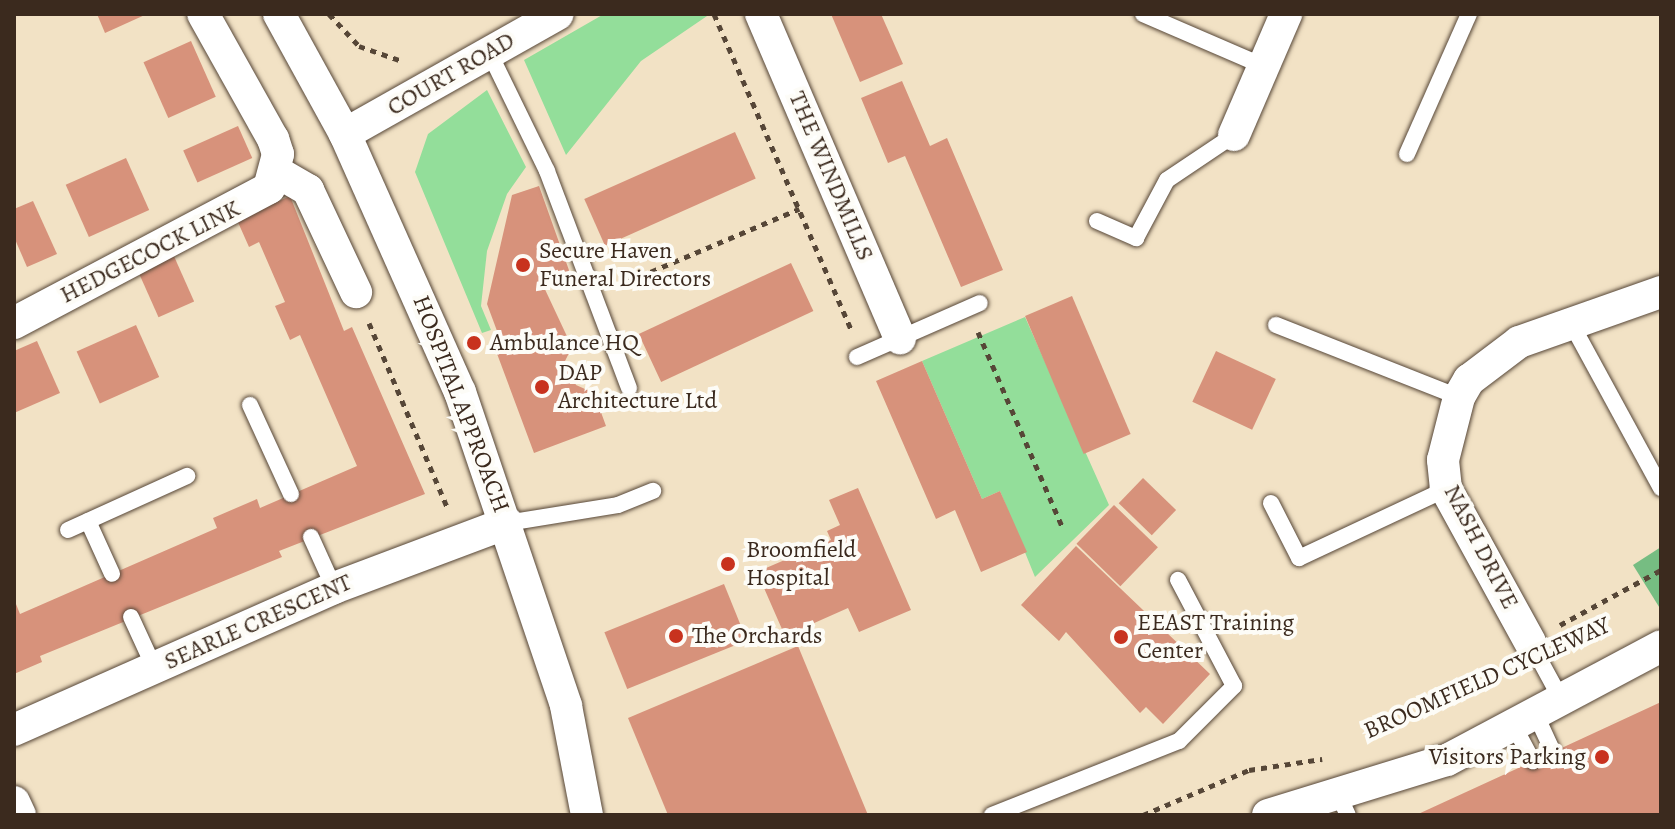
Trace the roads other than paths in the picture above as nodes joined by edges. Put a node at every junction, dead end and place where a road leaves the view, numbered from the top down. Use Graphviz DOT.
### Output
graph roads {
  1 [pos="203,14"];
  2 [pos="279,14"];
  3 [pos="558,14"];
  4 [pos="761,14"];
  5 [pos="1143,14"];
  6 [pos="1286,14"];
  7 [pos="1469,14"];
  8 [pos="489,52"];
  9 [pos="1263,66"];
  10 [pos="345,134"];
  11 [pos="1234,135"];
  12 [pos="1407,154"];
  13 [pos="277,172"];
  14 [pos="1097,221"];
  15 [pos="356,292"];
  16 [pos="1661,292"];
  17 [pos="974,306"];
  18 [pos="14,323"];
  19 [pos="1571,323"];
  20 [pos="1276,325"];
  21 [pos="900,338"];
  22 [pos="861,355"];
  23 [pos="629,388"];
  24 [pos="1459,397"];
  25 [pos="250,405"];
  26 [pos="187,476"];
  27 [pos="1661,488"];
  28 [pos="1446,489"];
  29 [pos="653,491"];
  30 [pos="291,494"];
  31 [pos="1271,503"];
  32 [pos="88,521"];
  33 [pos="507,523"];
  34 [pos="68,530"];
  35 [pos="311,537"];
  36 [pos="112,574"];
  37 [pos="1178,580"];
  38 [pos="334,588"];
  39 [pos="131,617"];
  40 [pos="1530,642"];
  41 [pos="1661,646"];
  42 [pos="154,667"];
  43 [pos="1537,714"];
  44 [pos="14,730"];
  45 [pos="1553,752"];
  46 [pos="1533,761"];
  47 [pos="14,802"];
  48 [pos="1334,807"];
  49 [pos="20,815"];
  50 [pos="587,815"];
  51 [pos="992,815"];
  52 [pos="1268,815"];
  1 -- 13 [label="street"];
  2 -- 10 [label="street, HOSPITAL APPROACH"];
  3 -- 8 [label="street, COURT ROAD"];
  4 -- 21 [label="street, THE WINDMILLS"];
  5 -- 9 [label="lane"];
  6 -- 9 [label="street"];
  7 -- 12 [label="lane"];
  8 -- 10 [label="street, COURT ROAD"];
  8 -- 23 [label="lane"];
  9 -- 11 [label="street"];
  10 -- 33 [label="street, HOSPITAL APPROACH"];
  11 -- 14 [label="lane"];
  13 -- 15 [label="street"];
  13 -- 18 [label="street, HEDGECOCK LINK"];
  16 -- 19 [label="street, NASH DRIVE"];
  17 -- 21 [label="lane"];
  19 -- 24 [label="street, NASH DRIVE"];
  19 -- 27 [label="lane"];
  20 -- 24 [label="lane"];
  21 -- 22 [label="lane"];
  24 -- 28 [label="street, NASH DRIVE"];
  25 -- 30 [label="lane"];
  26 -- 32 [label="lane"];
  28 -- 31 [label="lane"];
  28 -- 40 [label="street, NASH DRIVE"];
  29 -- 33 [label="lane"];
  32 -- 34 [label="lane"];
  32 -- 36 [label="lane"];
  33 -- 38 [label="street, SEARLE CRESCENT"];
  33 -- 50 [label="street, HOSPITAL APPROACH"];
  35 -- 38 [label="lane"];
  37 -- 51 [label="lane"];
  38 -- 42 [label="street, SEARLE CRESCENT"];
  39 -- 42 [label="lane"];
  40 -- 43 [label="lane"];
  41 -- 43 [label="street"];
  42 -- 44 [label="street, SEARLE CRESCENT"];
  43 -- 45 [label="lane"];
  43 -- 46 [label="lane"];
  43 -- 48 [label="street"];
  47 -- 49 [label="street"];
  48 -- 52 [label="street"];
}
